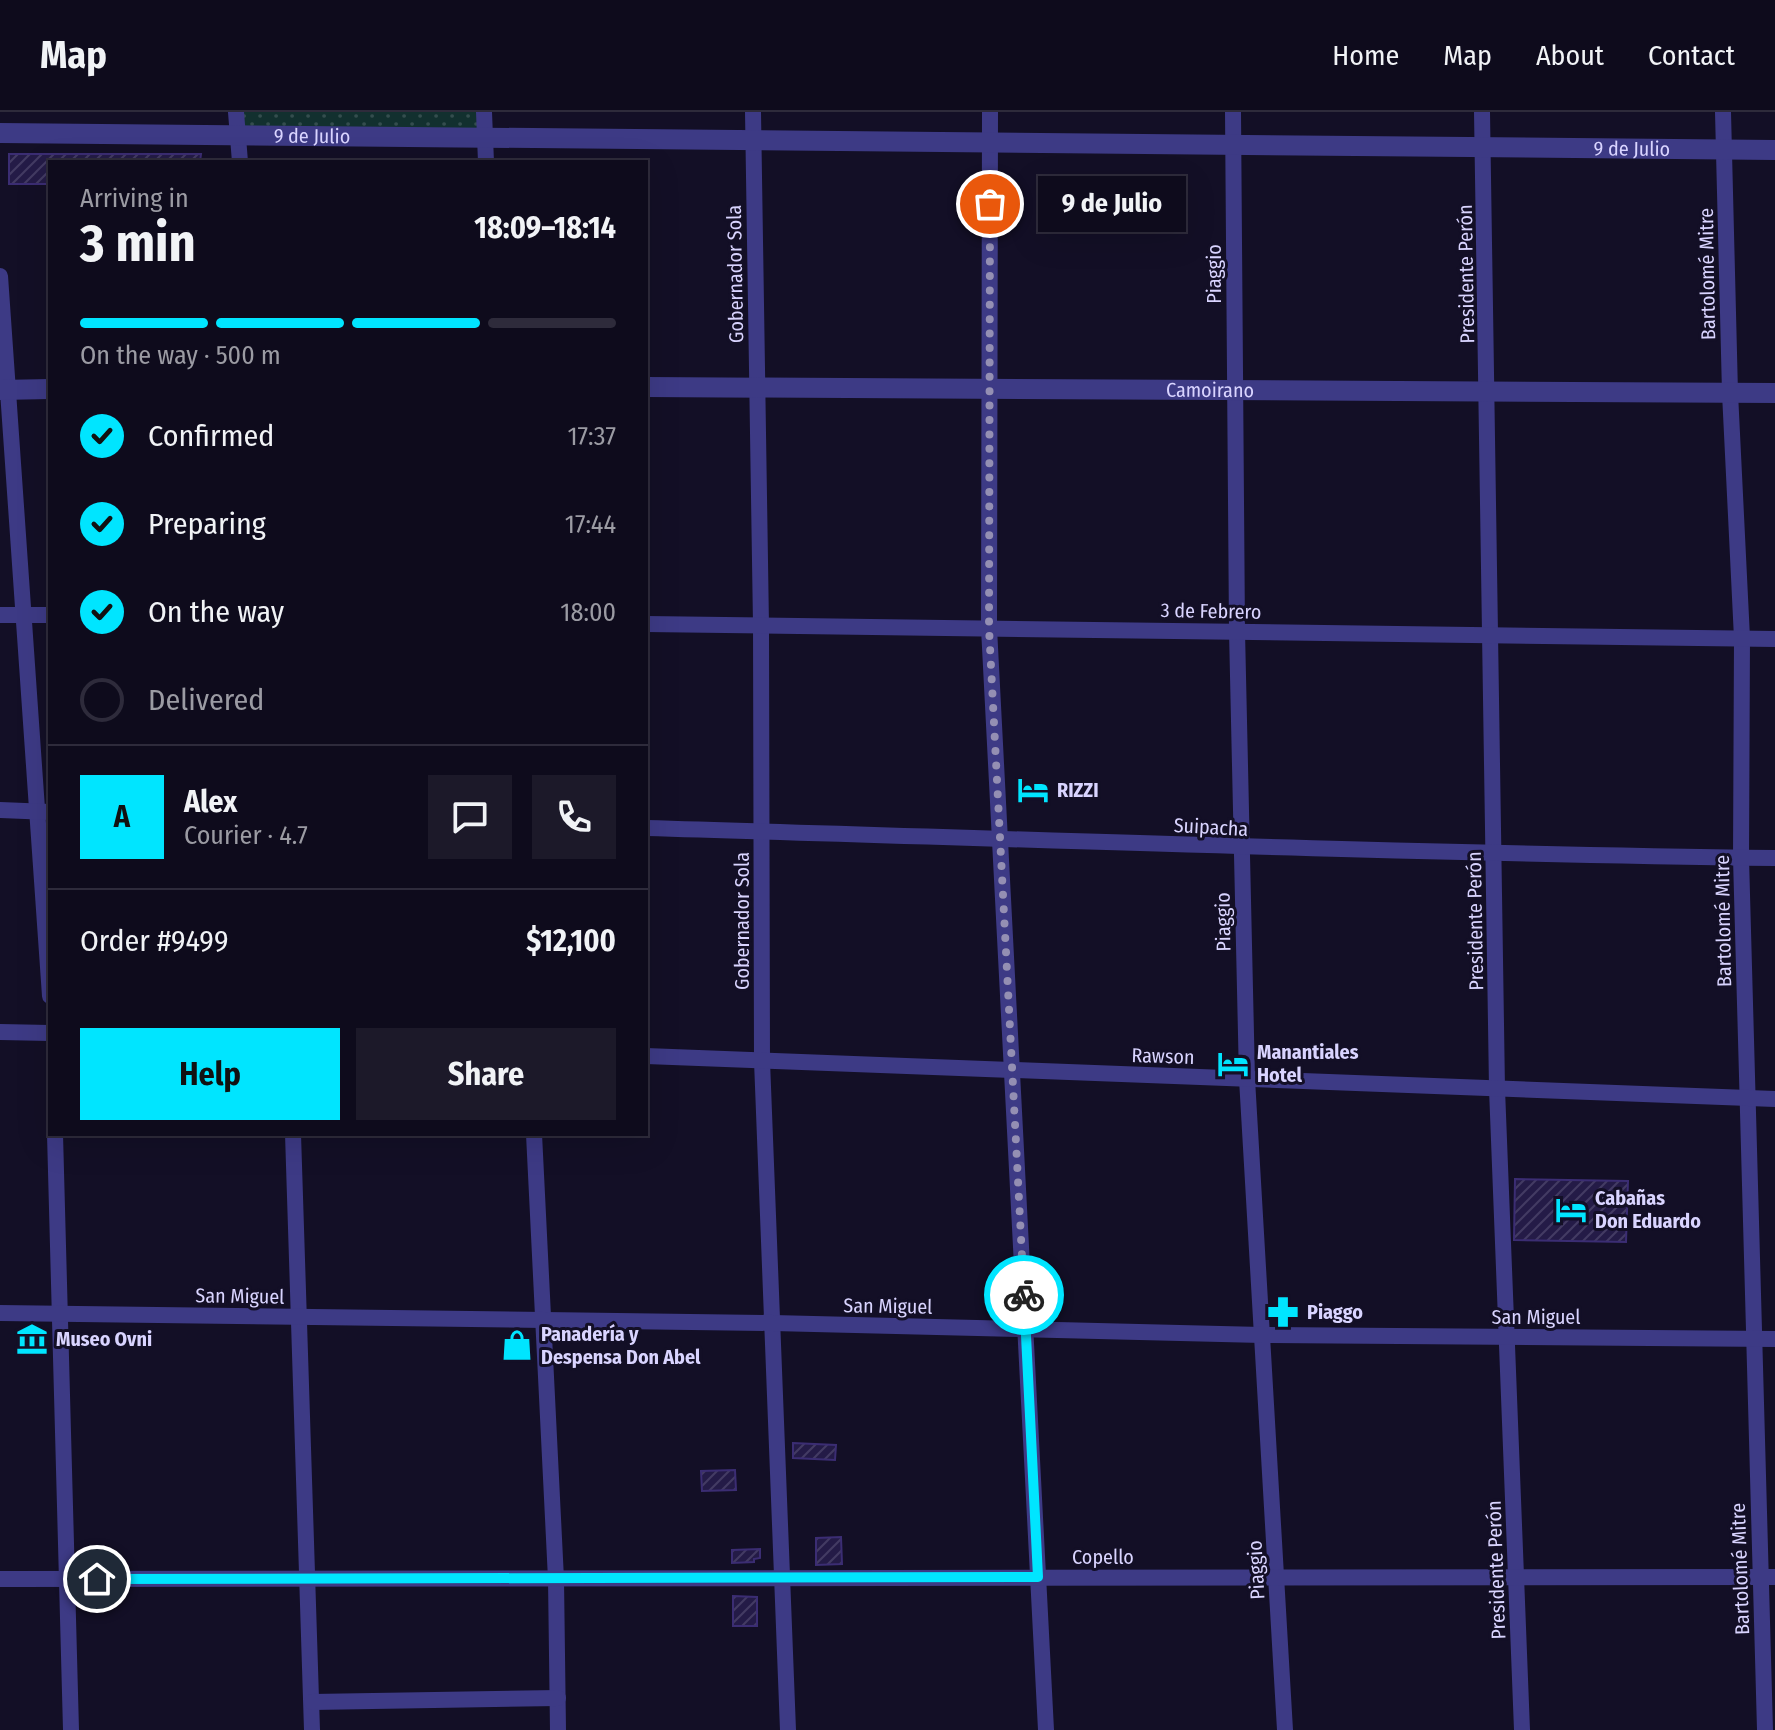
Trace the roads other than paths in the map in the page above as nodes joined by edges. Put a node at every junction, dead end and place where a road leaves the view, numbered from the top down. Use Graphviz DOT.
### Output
graph roads {
  1 [pos="236,112"];
  2 [pos="484,112"];
  3 [pos="753,112"];
  4 [pos="990,112"];
  5 [pos="1233,112"];
  6 [pos="1482,112"];
  7 [pos="1723,112"];
  8 [pos="0,133"];
  9 [pos="238,135"];
  10 [pos="485,137"];
  11 [pos="753,140"];
  12 [pos="990,142"];
  13 [pos="1233,145"];
  14 [pos="1484,147"];
  15 [pos="1724,150"];
  16 [pos="1775,150"];
  17 [pos="240,160"];
  18 [pos="486,160"];
  19 [pos="0,276"];
  20 [pos="648,387"];
  21 [pos="757,387"];
  22 [pos="990,387"];
  23 [pos="48,389"];
  24 [pos="1235,389"];
  25 [pos="4,390"];
  26 [pos="1488,391"];
  27 [pos="1730,393"];
  28 [pos="1775,393"];
  29 [pos="0,615"];
  30 [pos="24,615"];
  31 [pos="48,615"];
  32 [pos="648,624"];
  33 [pos="761,625"];
  34 [pos="989,628"];
  35 [pos="1237,631"];
  36 [pos="1492,635"];
  37 [pos="1742,638"];
  38 [pos="1775,639"];
  39 [pos="0,810"];
  40 [pos="44,811"];
  41 [pos="648,828"];
  42 [pos="762,832"];
  43 [pos="1000,837"];
  44 [pos="1242,849"];
  45 [pos="1494,855"];
  46 [pos="1741,858"];
  47 [pos="1775,858"];
  48 [pos="48,934"];
  49 [pos="0,1032"];
  50 [pos="48,1033"];
  51 [pos="648,1056"];
  52 [pos="762,1061"];
  53 [pos="1011,1070"];
  54 [pos="1247,1079"];
  55 [pos="1497,1089"];
  56 [pos="1747,1098"];
  57 [pos="1775,1099"];
  58 [pos="55,1136"];
  59 [pos="293,1136"];
  60 [pos="534,1136"];
  61 [pos="0,1313"];
  62 [pos="60,1314"];
  63 [pos="299,1317"];
  64 [pos="543,1320"];
  65 [pos="773,1323"];
  66 [pos="1026,1329"];
  67 [pos="1262,1335"];
  68 [pos="1507,1337"];
  69 [pos="1754,1339"];
  70 [pos="1775,1339"];
  71 [pos="1516,1575"];
  72 [pos="1276,1576"];
  73 [pos="1038,1577"];
  74 [pos="1768,1577"];
  75 [pos="782,1578"];
  76 [pos="0,1579"];
  77 [pos="67,1579"];
  78 [pos="308,1579"];
  79 [pos="556,1579"];
  80 [pos="558,1698"];
  81 [pos="312,1702"];
  82 [pos="71,1730"];
  83 [pos="312,1730"];
  84 [pos="558,1730"];
  85 [pos="788,1730"];
  86 [pos="1046,1730"];
  87 [pos="1285,1730"];
  88 [pos="1522,1730"];
  89 [pos="1765,1730"];
  1 -- 9 [label="street"];
  2 -- 10 [label="street"];
  3 -- 11 [label="street, Gobernador Sola"];
  4 -- 12 [label="street"];
  5 -- 13 [label="street, Piaggio"];
  6 -- 14 [label="street, Presidente Perón"];
  7 -- 15 [label="street, Bartolomé Mitre"];
  8 -- 9 [label="street, 9 de Julio"];
  9 -- 10 [label="street, 9 de Julio"];
  9 -- 17 [label="street"];
  10 -- 11 [label="street, 9 de Julio"];
  10 -- 18 [label="street"];
  11 -- 12 [label="street, 9 de Julio"];
  11 -- 21 [label="street, Gobernador Sola"];
  12 -- 13 [label="street, 9 de Julio"];
  12 -- 22 [label="street"];
  13 -- 14 [label="street, 9 de Julio"];
  13 -- 24 [label="street, Piaggio"];
  14 -- 15 [label="street, 9 de Julio"];
  14 -- 26 [label="street, Presidente Perón"];
  15 -- 16 [label="street, 9 de Julio"];
  15 -- 27 [label="street, Bartolomé Mitre"];
  19 -- 25 [label="street"];
  20 -- 21 [label="street, Camoirano"];
  21 -- 22 [label="street, Camoirano"];
  21 -- 33 [label="street, Gobernador Sola"];
  22 -- 24 [label="street, Camoirano"];
  22 -- 34 [label="street"];
  23 -- 25 [label="street"];
  24 -- 26 [label="street, Camoirano"];
  24 -- 35 [label="street, Piaggio"];
  25 -- 30 [label="street"];
  26 -- 27 [label="street, Camoirano"];
  26 -- 36 [label="street, Presidente Perón"];
  27 -- 28 [label="street, Camoirano"];
  27 -- 37 [label="street, Bartolomé Mitre"];
  29 -- 30 [label="street"];
  30 -- 31 [label="street"];
  30 -- 40 [label="street"];
  32 -- 33 [label="street, 3 de Febrero"];
  33 -- 34 [label="street, 3 de Febrero"];
  33 -- 42 [label="street, Gobernador Sola"];
  34 -- 35 [label="street, 3 de Febrero"];
  34 -- 43 [label="street"];
  35 -- 36 [label="street, 3 de Febrero"];
  35 -- 44 [label="street, Piaggio"];
  36 -- 37 [label="street, 3 de Febrero"];
  36 -- 45 [label="street, Presidente Perón"];
  37 -- 38 [label="street, 3 de Febrero"];
  37 -- 46 [label="street, Bartolomé Mitre"];
  39 -- 40 [label="street"];
  40 -- 48 [label="street"];
  41 -- 42 [label="street, Suipacha"];
  42 -- 43 [label="street, Suipacha"];
  42 -- 52 [label="street, Gobernador Sola"];
  43 -- 44 [label="street, Suipacha"];
  43 -- 53 [label="street"];
  44 -- 45 [label="street, Suipacha"];
  44 -- 54 [label="street, Piaggio"];
  45 -- 46 [label="street, Suipacha"];
  45 -- 55 [label="street, Presidente Perón"];
  46 -- 47 [label="street, Suipacha"];
  46 -- 56 [label="street, Bartolomé Mitre"];
  49 -- 50 [label="street"];
  51 -- 52 [label="street, Rawson"];
  52 -- 53 [label="street, Rawson"];
  52 -- 65 [label="street, Gobernador Sola"];
  53 -- 54 [label="street, Rawson"];
  53 -- 66 [label="street"];
  54 -- 55 [label="street, Rawson"];
  54 -- 67 [label="street, Piaggio"];
  55 -- 56 [label="street, Rawson"];
  55 -- 68 [label="street, Presidente Perón"];
  56 -- 57 [label="street, Rawson"];
  56 -- 69 [label="street, Bartolomé Mitre"];
  58 -- 62 [label="street"];
  59 -- 63 [label="street"];
  60 -- 64 [label="street"];
  61 -- 62 [label="street, San Miguel"];
  62 -- 63 [label="street, San Miguel"];
  62 -- 77 [label="street"];
  63 -- 64 [label="street, San Miguel"];
  63 -- 78 [label="street"];
  64 -- 65 [label="street, San Miguel"];
  64 -- 79 [label="street"];
  65 -- 66 [label="street, San Miguel"];
  65 -- 75 [label="street, Gobernador Sola"];
  66 -- 67 [label="street, San Miguel"];
  66 -- 73 [label="street"];
  67 -- 68 [label="street, San Miguel"];
  67 -- 72 [label="street, Piaggio"];
  68 -- 69 [label="street, San Miguel"];
  68 -- 71 [label="street, Presidente Perón"];
  69 -- 70 [label="street, San Miguel"];
  69 -- 74 [label="street, Bartolomé Mitre"];
  71 -- 72 [label="street, Copello"];
  71 -- 74 [label="street, Copello"];
  71 -- 88 [label="street, Presidente Perón"];
  72 -- 73 [label="street, Copello"];
  72 -- 87 [label="street, Piaggio"];
  73 -- 75 [label="street, Copello"];
  73 -- 86 [label="street"];
  74 -- 89 [label="street, Bartolomé Mitre"];
  75 -- 79 [label="street, Copello"];
  75 -- 85 [label="street, Gobernador Sola"];
  76 -- 77 [label="street, Copello"];
  77 -- 78 [label="street, Copello"];
  77 -- 82 [label="street"];
  78 -- 79 [label="street, Copello"];
  78 -- 81 [label="street"];
  79 -- 80 [label="street"];
  80 -- 81 [label="street"];
  80 -- 84 [label="street"];
  81 -- 83 [label="street"];
}
